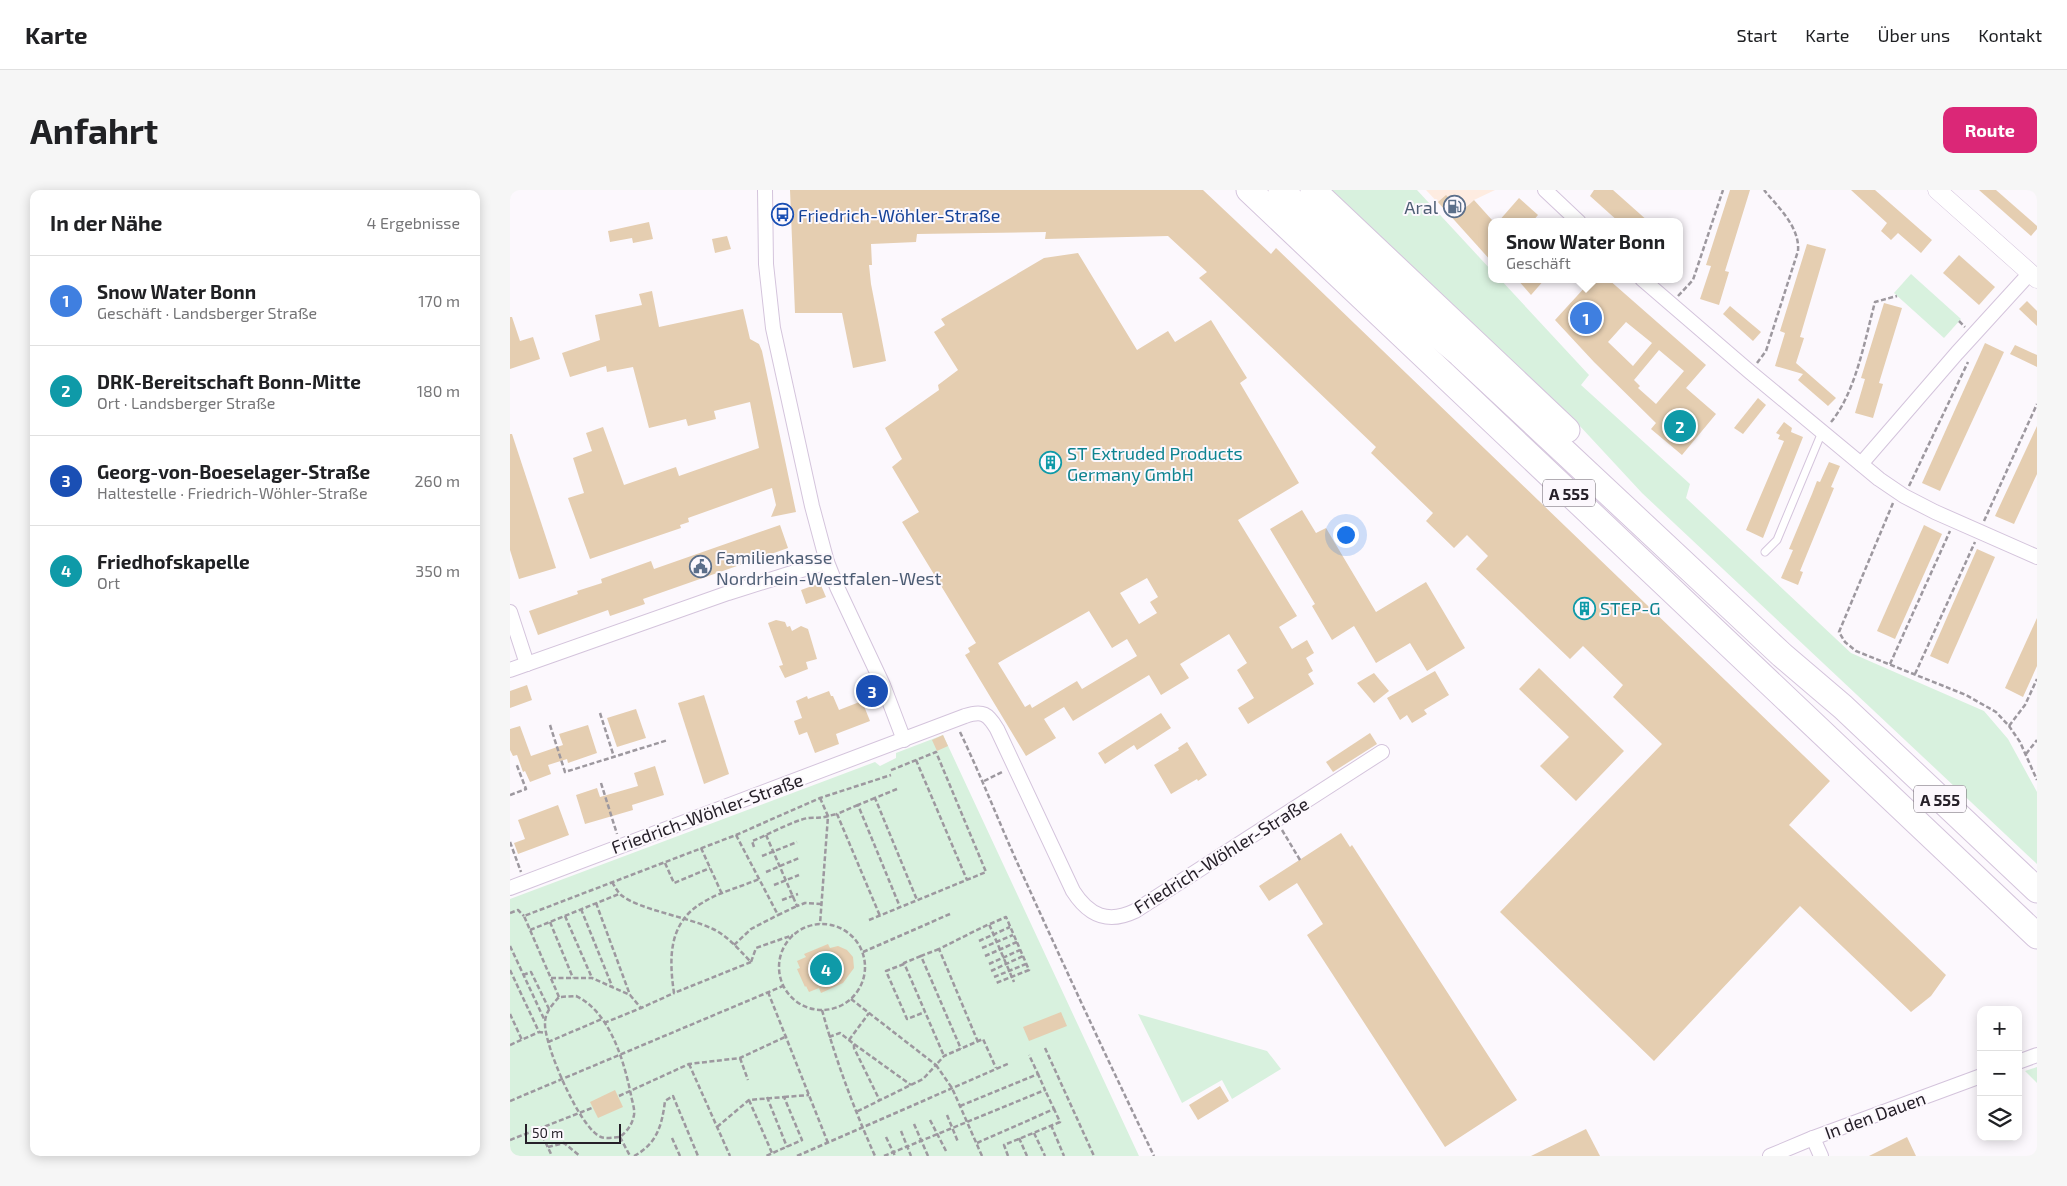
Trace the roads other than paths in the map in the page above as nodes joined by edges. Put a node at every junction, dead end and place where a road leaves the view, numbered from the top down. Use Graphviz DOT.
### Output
graph roads {
  1 [pos="765,190"];
  2 [pos="1249,190"];
  3 [pos="1281,190"];
  4 [pos="1298,190"];
  5 [pos="1313,190"];
  6 [pos="1545,190"];
  7 [pos="1937,190"];
  8 [pos="1575,218"];
  9 [pos="2034,276"];
  10 [pos="1646,283"];
  11 [pos="1460,354"];
  12 [pos="1822,432"];
  13 [pos="1861,464"];
  14 [pos="1765,552"];
  15 [pos="2037,557"];
  16 [pos="828,562"];
  17 [pos="510,612"];
  18 [pos="527,664"];
  19 [pos="510,670"];
  20 [pos="1843,707"];
  21 [pos="904,740"];
  22 [pos="1382,752"];
  23 [pos="510,888"];
  24 [pos="2037,890"];
  25 [pos="2037,936"];
  26 [pos="2037,1055"];
  27 [pos="2022,1061"];
  28 [pos="1977,1077"];
  29 [pos="1813,1138"];
  30 [pos="1770,1156"];
  31 [pos="1821,1156"];
  1 -- 16 [label="street"];
  2 -- 25 [label="highway, A 555"];
  3 -- 11 [label="highway, A 555"];
  4 -- 11 [label="highway"];
  5 -- 20 [label="highway"];
  6 -- 8 [label="street"];
  7 -- 9 [label="street"];
  9 -- 13 [label="street"];
  10 -- 12 [label="street"];
  11 -- 20 [label="highway, A 555"];
  12 -- 13 [label="street"];
  12 -- 14 [label="lane"];
  13 -- 15 [label="street"];
  16 -- 18 [label="street"];
  16 -- 21 [label="street"];
  17 -- 18 [label="street"];
  18 -- 19 [label="street"];
  20 -- 24 [label="highway, A 555"];
  21 -- 22 [label="street, Friedrich-Wöhler-Straße"];
  21 -- 23 [label="street, Friedrich-Wöhler-Straße"];
  26 -- 27 [label="street"];
  28 -- 29 [label="street, In den Dauen"];
  29 -- 30 [label="street, In den Dauen"];
  29 -- 31 [label="street"];
}
